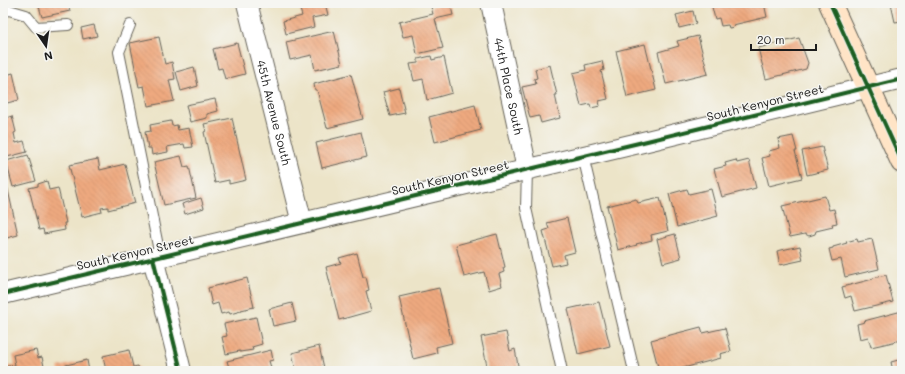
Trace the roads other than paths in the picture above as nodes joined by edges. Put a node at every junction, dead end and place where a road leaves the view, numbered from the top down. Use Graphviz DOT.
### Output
graph roads {
  1 [pos="247,3"];
  2 [pos="491,3"];
  3 [pos="830,3"];
  4 [pos="3,11"];
  5 [pos="68,25"];
  6 [pos="130,25"];
  7 [pos="902,79"];
  8 [pos="869,87"];
  9 [pos="582,156"];
  10 [pos="902,162"];
  11 [pos="527,169"];
  12 [pos="302,223"];
  13 [pos="157,257"];
  14 [pos="3,294"];
  15 [pos="181,371"];
  16 [pos="562,371"];
  17 [pos="634,371"];
  1 -- 12 [label="street, 45th Avenue South"];
  2 -- 11 [label="street, 44th Place South"];
  3 -- 8 [label="main road"];
  4 -- 5 [label="lane"];
  6 -- 13 [label="lane"];
  7 -- 8 [label="street, South Kenyon Street"];
  8 -- 9 [label="street, South Kenyon Street"];
  8 -- 10 [label="main road"];
  9 -- 11 [label="street, South Kenyon Street"];
  9 -- 17 [label="lane"];
  11 -- 12 [label="street, South Kenyon Street"];
  11 -- 16 [label="lane"];
  12 -- 13 [label="street, South Kenyon Street"];
  13 -- 14 [label="street, South Kenyon Street"];
  13 -- 15 [label="street"];
}
